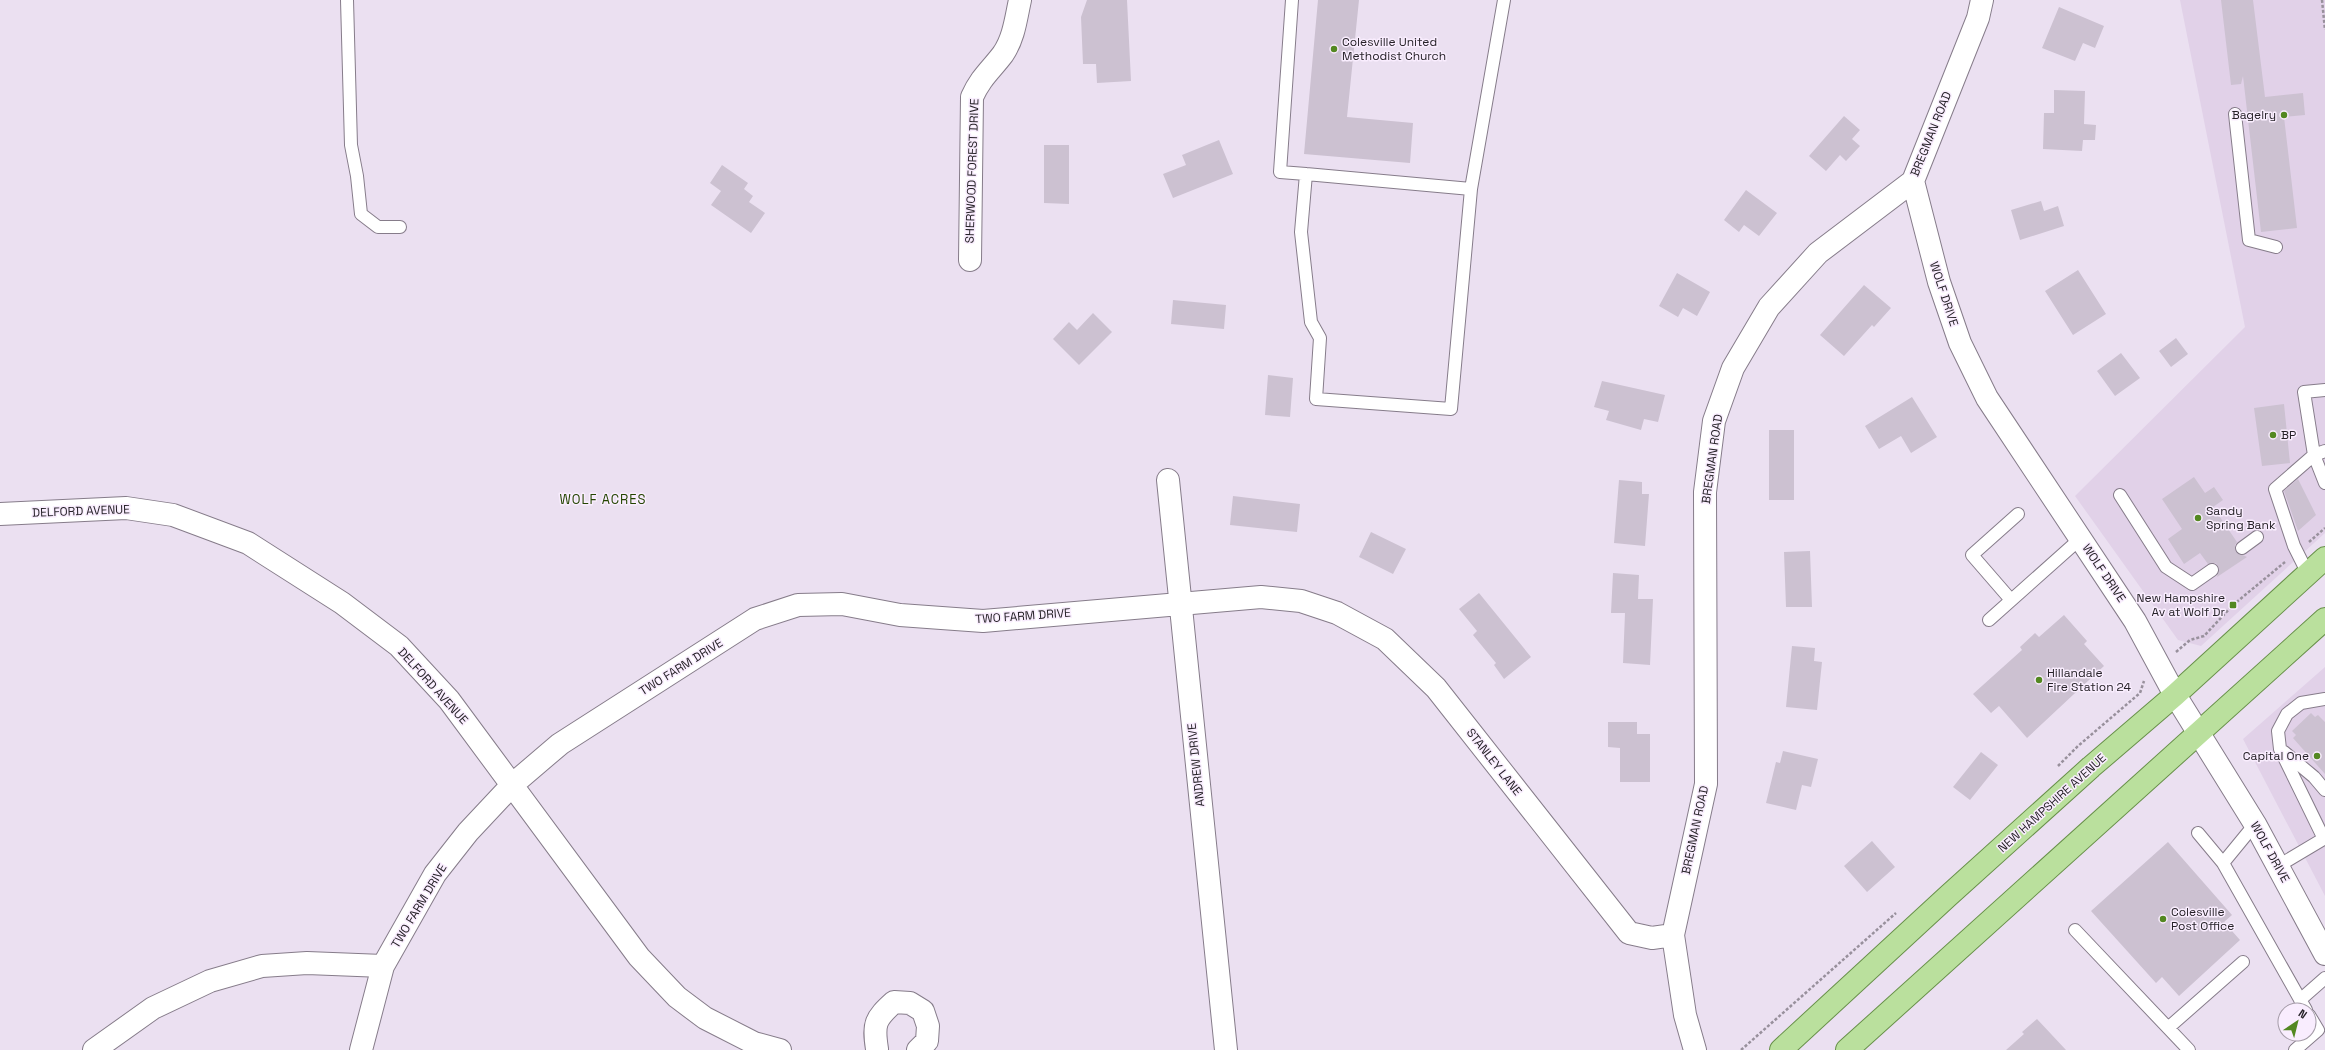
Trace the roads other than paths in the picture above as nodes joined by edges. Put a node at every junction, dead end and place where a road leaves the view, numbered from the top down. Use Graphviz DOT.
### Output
graph roads {
  1 [pos="347,0"];
  2 [pos="1020,0"];
  3 [pos="1292,0"];
  4 [pos="1504,0"];
  5 [pos="1982,0"];
  6 [pos="2235,114"];
  7 [pos="1306,174"];
  8 [pos="1913,181"];
  9 [pos="1471,189"];
  10 [pos="400,227"];
  11 [pos="2276,247"];
  12 [pos="970,260"];
  13 [pos="2325,390"];
  14 [pos="2320,453"];
  15 [pos="1168,480"];
  16 [pos="2325,483"];
  17 [pos="2120,495"];
  18 [pos="0,514"];
  19 [pos="2018,514"];
  20 [pos="2257,537"];
  21 [pos="2081,538"];
  22 [pos="2242,548"];
  23 [pos="2325,558"];
  24 [pos="2212,570"];
  25 [pos="2308,574"];
  26 [pos="2011,600"];
  27 [pos="1179,603"];
  28 [pos="1989,620"];
  29 [pos="2321,627"];
  30 [pos="2175,695"];
  31 [pos="2325,699"];
  32 [pos="2199,732"];
  33 [pos="2280,749"];
  34 [pos="513,784"];
  35 [pos="2325,790"];
  36 [pos="2255,824"];
  37 [pos="2198,833"];
  38 [pos="2325,838"];
  39 [pos="2223,864"];
  40 [pos="2278,866"];
  41 [pos="2075,930"];
  42 [pos="1673,935"];
  43 [pos="2325,954"];
  44 [pos="2243,962"];
  45 [pos="383,966"];
  46 [pos="2325,978"];
  47 [pos="2301,1002"];
  48 [pos="2305,1002"];
  49 [pos="2168,1028"];
  50 [pos="2304,1042"];
  51 [pos="94,1050"];
  52 [pos="361,1050"];
  53 [pos="780,1050"];
  54 [pos="877,1050"];
  55 [pos="918,1050"];
  56 [pos="1226,1050"];
  57 [pos="1695,1050"];
  58 [pos="1781,1050"];
  59 [pos="1847,1050"];
  60 [pos="2189,1050"];
  61 [pos="2295,1050"];
  1 -- 10 [label="lane"];
  2 -- 12 [label="street, SHERWOOD FOREST DRIVE"];
  3 -- 7 [label="lane"];
  4 -- 9 [label="lane"];
  5 -- 8 [label="street, BREGMAN ROAD"];
  6 -- 11 [label="lane"];
  7 -- 9 [label="lane"];
  7 -- 9 [label="lane"];
  8 -- 21 [label="street, WOLF DRIVE"];
  8 -- 42 [label="street, BREGMAN ROAD"];
  13 -- 14 [label="lane"];
  14 -- 16 [label="lane"];
  14 -- 25 [label="lane"];
  15 -- 27 [label="street, ANDREW DRIVE"];
  17 -- 24 [label="lane"];
  18 -- 34 [label="street, DELFORD AVENUE"];
  19 -- 26 [label="lane"];
  20 -- 22 [label="lane"];
  21 -- 26 [label="lane"];
  21 -- 30 [label="street, WOLF DRIVE"];
  23 -- 25 [label="main road, NEW HAMPSHIRE AVENUE"];
  25 -- 30 [label="main road, NEW HAMPSHIRE AVENUE"];
  26 -- 28 [label="lane"];
  27 -- 34 [label="street, TWO FARM DRIVE"];
  27 -- 42 [label="street, STANLEY LANE"];
  27 -- 56 [label="street, ANDREW DRIVE"];
  29 -- 32 [label="main road"];
  30 -- 32 [label="street, WOLF DRIVE"];
  30 -- 58 [label="main road, NEW HAMPSHIRE AVENUE"];
  31 -- 33 [label="lane"];
  32 -- 36 [label="street, WOLF DRIVE"];
  32 -- 59 [label="main road"];
  33 -- 35 [label="lane"];
  33 -- 38 [label="lane"];
  34 -- 45 [label="street, TWO FARM DRIVE"];
  34 -- 53 [label="street, DELFORD AVENUE"];
  36 -- 39 [label="lane"];
  36 -- 40 [label="street, WOLF DRIVE"];
  37 -- 39 [label="lane"];
  38 -- 40 [label="lane"];
  39 -- 47 [label="lane"];
  40 -- 43 [label="street, WOLF DRIVE"];
  41 -- 49 [label="lane"];
  42 -- 57 [label="street"];
  44 -- 49 [label="lane"];
  45 -- 51 [label="street"];
  45 -- 52 [label="street, TWO FARM DRIVE"];
  46 -- 48 [label="lane"];
  49 -- 60 [label="lane"];
  50 -- 61 [label="lane"];
  54 -- 55 [label="street"];
}
